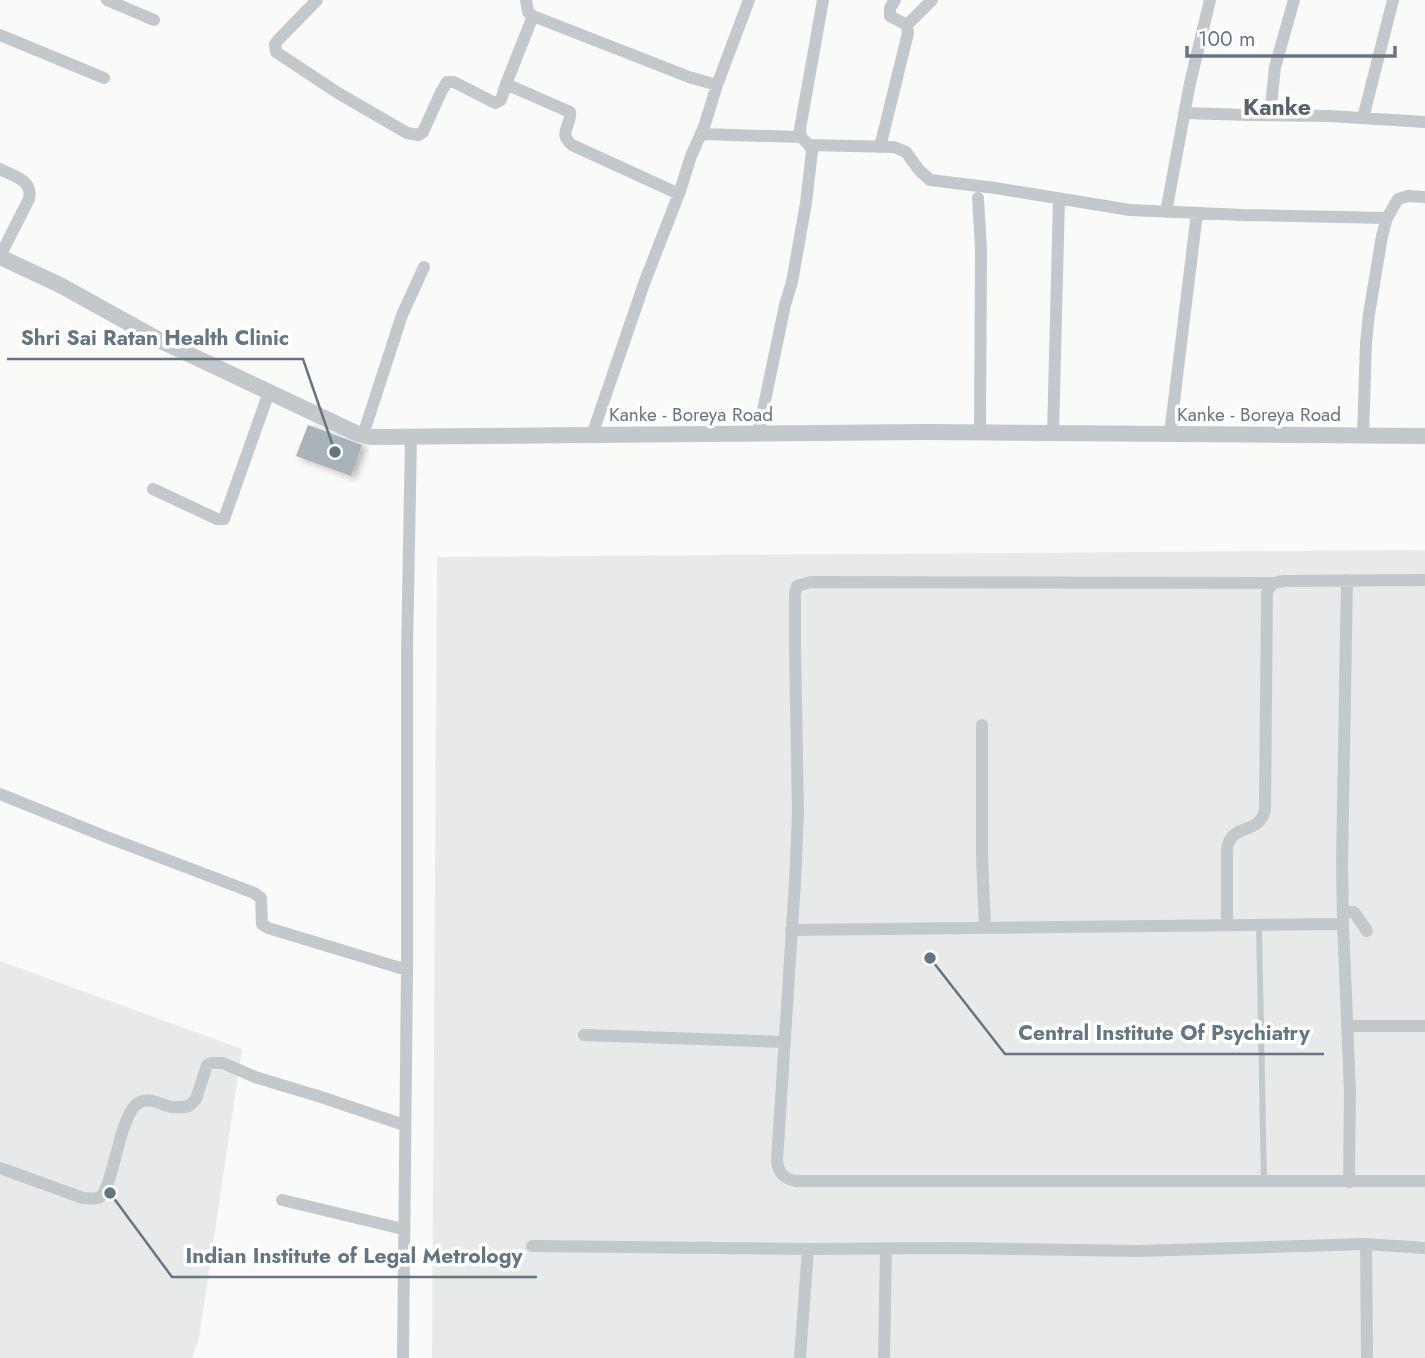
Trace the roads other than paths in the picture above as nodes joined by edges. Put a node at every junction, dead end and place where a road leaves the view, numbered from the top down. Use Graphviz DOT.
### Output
graph roads {
  1 [pos="107,0"];
  2 [pos="317,0"];
  3 [pos="526,0"];
  4 [pos="749,0"];
  5 [pos="823,0"];
  6 [pos="895,0"];
  7 [pos="932,0"];
  8 [pos="1210,0"];
  9 [pos="1294,0"];
  10 [pos="1393,0"];
  11 [pos="533,16"];
  12 [pos="154,20"];
  13 [pos="907,25"];
  14 [pos="0,35"];
  15 [pos="104,78"];
  16 [pos="506,84"];
  17 [pos="717,85"];
  18 [pos="1184,113"];
  19 [pos="1270,116"];
  20 [pos="1363,118"];
  21 [pos="1425,122"];
  22 [pos="701,134"];
  23 [pos="805,141"];
  24 [pos="880,147"];
  25 [pos="0,169"];
  26 [pos="679,194"];
  27 [pos="1425,197"];
  28 [pos="978,198"];
  29 [pos="1059,199"];
  30 [pos="1166,212"];
  31 [pos="1197,213"];
  32 [pos="1387,218"];
  33 [pos="0,256"];
  34 [pos="424,267"];
  35 [pos="269,392"];
  36 [pos="981,433"];
  37 [pos="758,434"];
  38 [pos="1053,434"];
  39 [pos="363,435"];
  40 [pos="593,435"];
  41 [pos="1170,435"];
  42 [pos="1363,436"];
  43 [pos="1425,436"];
  44 [pos="411,437"];
  45 [pos="153,489"];
  46 [pos="1347,580"];
  47 [pos="1425,580"];
  48 [pos="1273,583"];
  49 [pos="982,725"];
  50 [pos="0,794"];
  51 [pos="1343,918"];
  52 [pos="1227,925"];
  53 [pos="1259,925"];
  54 [pos="985,928"];
  55 [pos="792,930"];
  56 [pos="1367,931"];
  57 [pos="407,971"];
  58 [pos="1347,1026"];
  59 [pos="1425,1026"];
  60 [pos="584,1035"];
  61 [pos="785,1042"];
  62 [pos="404,1125"];
  63 [pos="0,1168"];
  64 [pos="1425,1181"];
  65 [pos="1264,1182"];
  66 [pos="1349,1182"];
  67 [pos="282,1200"];
  68 [pos="403,1229"];
  69 [pos="1366,1244"];
  70 [pos="532,1246"];
  71 [pos="1425,1248"];
  72 [pos="808,1249"];
  73 [pos="886,1249"];
  74 [pos="403,1358"];
  75 [pos="800,1358"];
  76 [pos="884,1358"];
  77 [pos="1367,1358"];
  1 -- 12 [label="street"];
  2 -- 16 [label="street"];
  3 -- 11 [label="street"];
  4 -- 17 [label="street"];
  5 -- 23 [label="street"];
  6 -- 13 [label="street"];
  7 -- 13 [label="street"];
  8 -- 18 [label="street"];
  9 -- 19 [label="street"];
  10 -- 20 [label="street"];
  11 -- 16 [label="street"];
  11 -- 17 [label="street"];
  13 -- 24 [label="street"];
  14 -- 15 [label="street"];
  16 -- 26 [label="street"];
  17 -- 22 [label="street"];
  18 -- 19 [label="street"];
  18 -- 30 [label="street"];
  19 -- 20 [label="street"];
  20 -- 21 [label="street"];
  22 -- 23 [label="street"];
  22 -- 26 [label="street"];
  23 -- 24 [label="street"];
  23 -- 37 [label="street"];
  24 -- 29 [label="street"];
  25 -- 33 [label="street"];
  26 -- 40 [label="street"];
  27 -- 32 [label="street"];
  28 -- 36 [label="street"];
  29 -- 30 [label="street"];
  29 -- 38 [label="street"];
  30 -- 31 [label="street"];
  31 -- 32 [label="street"];
  31 -- 41 [label="street"];
  32 -- 42 [label="street"];
  33 -- 35 [label="street, Kanke - Boreya Road"];
  34 -- 39 [label="street"];
  35 -- 39 [label="street, Kanke - Boreya Road"];
  35 -- 45 [label="street"];
  36 -- 37 [label="street, Kanke - Boreya Road"];
  36 -- 38 [label="street, Kanke - Boreya Road"];
  37 -- 40 [label="street, Kanke - Boreya Road"];
  38 -- 41 [label="street, Kanke - Boreya Road"];
  39 -- 44 [label="street, Kanke - Boreya Road"];
  40 -- 44 [label="street, Kanke - Boreya Road"];
  41 -- 42 [label="street, Kanke - Boreya Road"];
  42 -- 43 [label="street, Kanke - Boreya Road"];
  44 -- 57 [label="street"];
  46 -- 47 [label="street"];
  46 -- 48 [label="street"];
  46 -- 51 [label="street"];
  48 -- 52 [label="street"];
  48 -- 55 [label="street"];
  49 -- 54 [label="street"];
  50 -- 57 [label="street"];
  51 -- 53 [label="street"];
  51 -- 56 [label="street"];
  51 -- 58 [label="street"];
  52 -- 53 [label="street"];
  52 -- 54 [label="street"];
  53 -- 65 [label="lane"];
  54 -- 55 [label="street"];
  55 -- 61 [label="street"];
  57 -- 62 [label="street"];
  58 -- 59 [label="street"];
  58 -- 66 [label="street"];
  60 -- 61 [label="street"];
  61 -- 65 [label="street"];
  62 -- 63 [label="street"];
  62 -- 68 [label="street"];
  64 -- 66 [label="street"];
  65 -- 66 [label="street"];
  67 -- 68 [label="street"];
  68 -- 74 [label="street"];
  69 -- 71 [label="street"];
  69 -- 73 [label="street"];
  69 -- 77 [label="street"];
  70 -- 72 [label="street"];
  72 -- 73 [label="street"];
  72 -- 75 [label="street"];
  73 -- 76 [label="street"];
}
